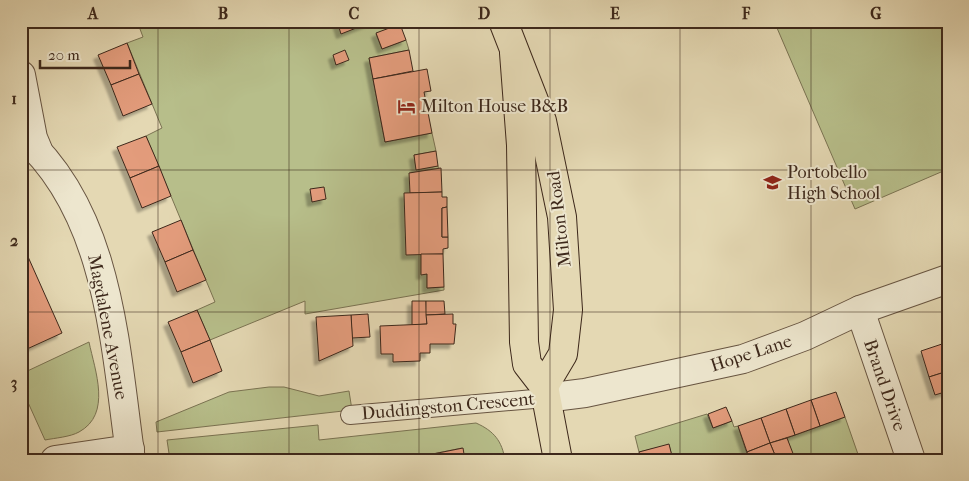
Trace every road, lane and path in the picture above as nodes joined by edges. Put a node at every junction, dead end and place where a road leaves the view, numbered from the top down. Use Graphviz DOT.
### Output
graph roads {
  1 [pos="503,21"];
  2 [pos="514,54"];
  3 [pos="21,75"];
  4 [pos="30,142"];
  5 [pos="948,279"];
  6 [pos="860,310"];
  7 [pos="544,392"];
  8 [pos="350,415"];
  9 [pos="130,454"];
  10 [pos="55,460"];
  11 [pos="558,460"];
  12 [pos="911,460"];
  1 -- 2 [label="main road, Milton Road"];
  2 -- 7 [label="main road, Milton Road"];
  2 -- 7 [label="main road, Milton Road"];
  3 -- 4 [label="street, Magdalene Avenue"];
  4 -- 9 [label="street, Magdalene Avenue"];
  5 -- 6 [label="street, Hope Lane"];
  6 -- 7 [label="street, Hope Lane"];
  6 -- 12 [label="street, Brand Drive"];
  7 -- 8 [label="lane, Duddingston Crescent"];
  7 -- 11 [label="main road, Milton Road"];
  9 -- 10 [label="street"];
}
